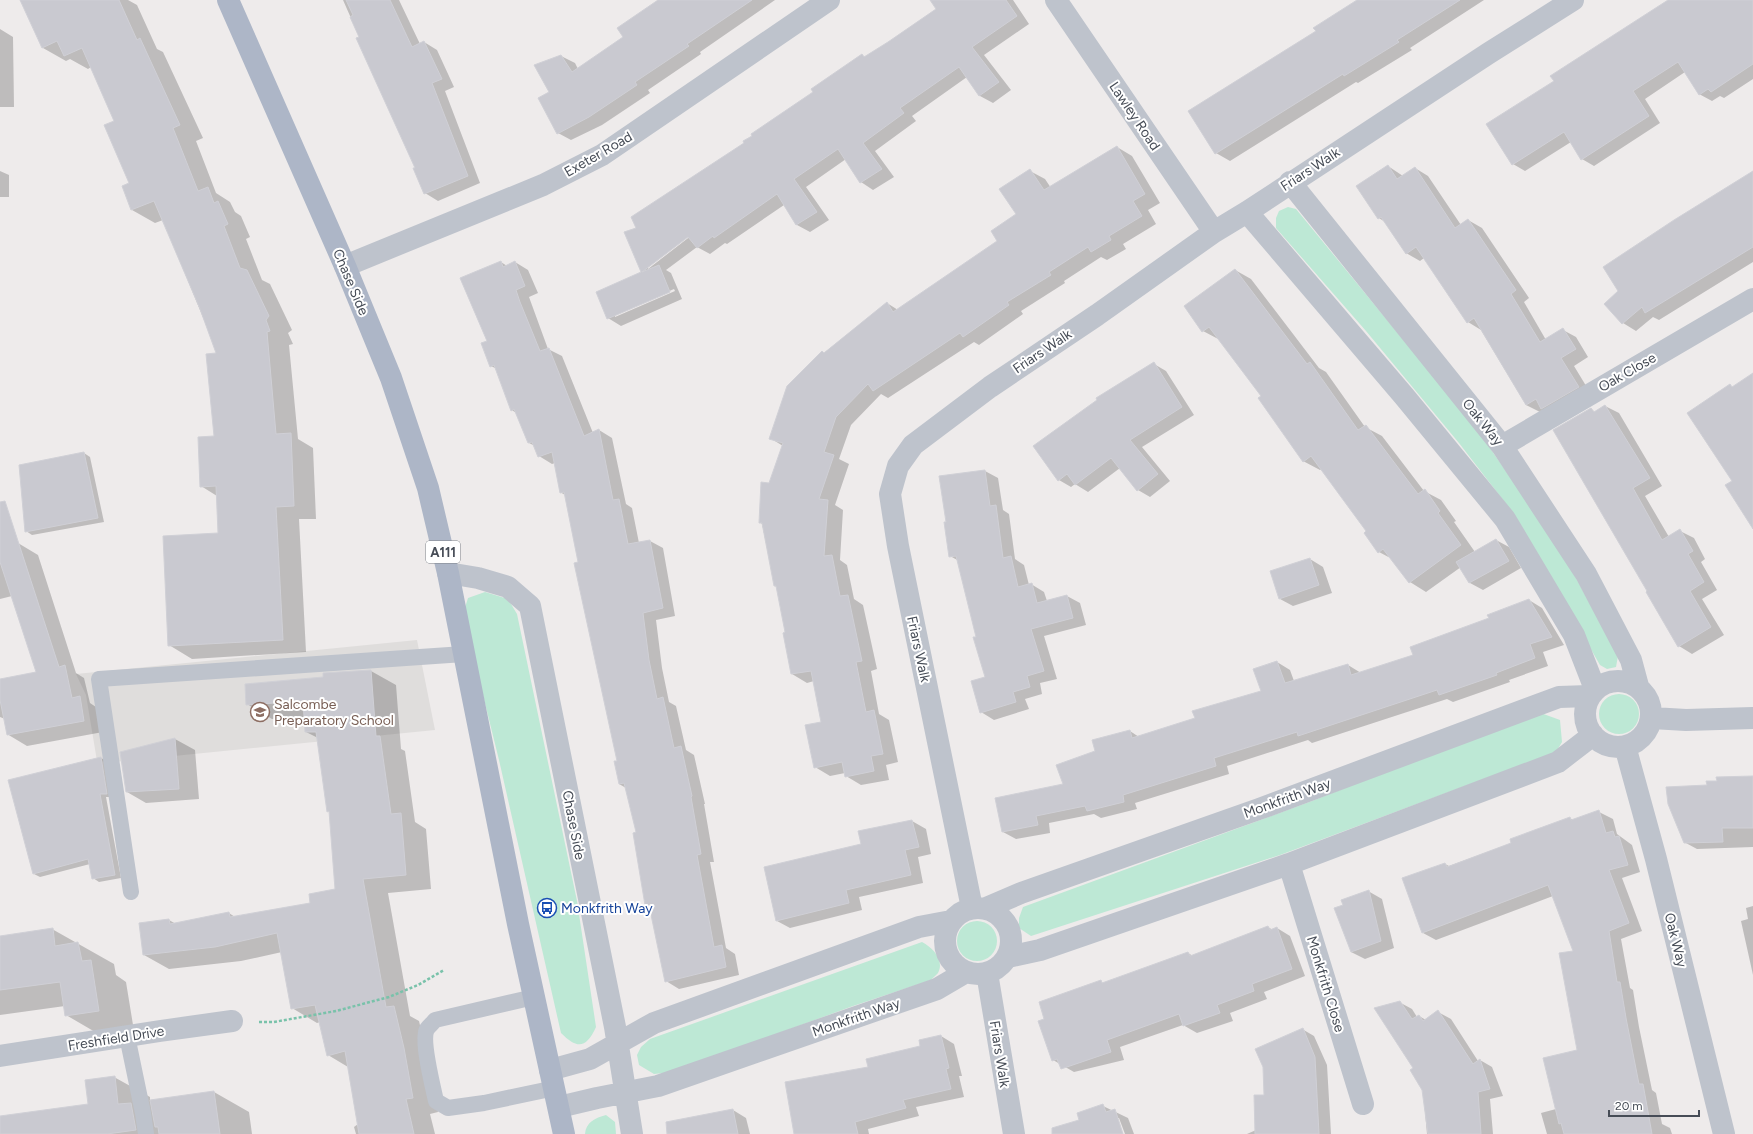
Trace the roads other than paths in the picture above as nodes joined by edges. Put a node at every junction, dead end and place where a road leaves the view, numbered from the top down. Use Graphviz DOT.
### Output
graph roads {
  1 [pos="228,0"];
  2 [pos="829,0"];
  3 [pos="1056,0"];
  4 [pos="1573,0"];
  5 [pos="1290,182"];
  6 [pos="1247,212"];
  7 [pos="1214,232"];
  8 [pos="345,266"];
  9 [pos="1753,299"];
  10 [pos="1502,446"];
  11 [pos="448,572"];
  12 [pos="464,654"];
  13 [pos="1638,686"];
  14 [pos="1592,693"];
  15 [pos="1652,718"];
  16 [pos="1753,718"];
  17 [pos="1593,735"];
  18 [pos="1625,746"];
  19 [pos="1289,864"];
  20 [pos="131,892"];
  21 [pos="979,908"];
  22 [pos="952,921"];
  23 [pos="1008,957"];
  24 [pos="966,972"];
  25 [pos="987,973"];
  26 [pos="534,997"];
  27 [pos="232,1021"];
  28 [pos="127,1036"];
  29 [pos="618,1042"];
  30 [pos="0,1056"];
  31 [pos="555,1088"];
  32 [pos="626,1093"];
  33 [pos="1363,1104"];
  34 [pos="146,1134"];
  35 [pos="564,1134"];
  36 [pos="632,1134"];
  37 [pos="1014,1134"];
  38 [pos="1724,1134"];
  1 -- 8 [label="main road, Chase Side / A111"];
  2 -- 8 [label="street, Exeter Road"];
  3 -- 7 [label="street, Lawley Road"];
  4 -- 5 [label="street, Friars Walk"];
  5 -- 6 [label="street, Friars Walk"];
  5 -- 10 [label="street, Oak Way"];
  6 -- 7 [label="street, Friars Walk"];
  6 -- 14 [label="street"];
  7 -- 21 [label="street, Friars Walk"];
  8 -- 11 [label="main road, Chase Side / A111"];
  9 -- 10 [label="street, Oak Close"];
  10 -- 13 [label="street, Oak Way"];
  11 -- 12 [label="main road, Chase Side / A111"];
  11 -- 29 [label="street, Chase Side"];
  12 -- 20 [label="lane"];
  12 -- 26 [label="main road, Chase Side / A111"];
  13 -- 14 [label="street"];
  13 -- 15 [label="street"];
  14 -- 17 [label="street"];
  14 -- 21 [label="street, Monkfrith Way"];
  15 -- 16 [label="street"];
  15 -- 18 [label="street"];
  17 -- 18 [label="street"];
  17 -- 19 [label="street"];
  18 -- 38 [label="street, Oak Way"];
  19 -- 23 [label="street"];
  19 -- 33 [label="street, Monkfrith Close"];
  21 -- 22 [label="street"];
  21 -- 23 [label="street"];
  22 -- 24 [label="street"];
  22 -- 29 [label="street"];
  23 -- 25 [label="street"];
  24 -- 25 [label="street"];
  24 -- 32 [label="street, Monkfrith Way"];
  25 -- 37 [label="street, Friars Walk"];
  26 -- 31 [label="main road, Chase Side / A111"];
  26 -- 31 [label="lane"];
  27 -- 28 [label="street, Freshfield Drive"];
  28 -- 30 [label="street, Freshfield Drive"];
  28 -- 34 [label="lane"];
  29 -- 31 [label="street"];
  29 -- 32 [label="street, Chase Side"];
  31 -- 32 [label="street, Monkfrith Way"];
  31 -- 35 [label="main road, Chase Side / A111"];
  32 -- 36 [label="street, Chase Side"];
}
